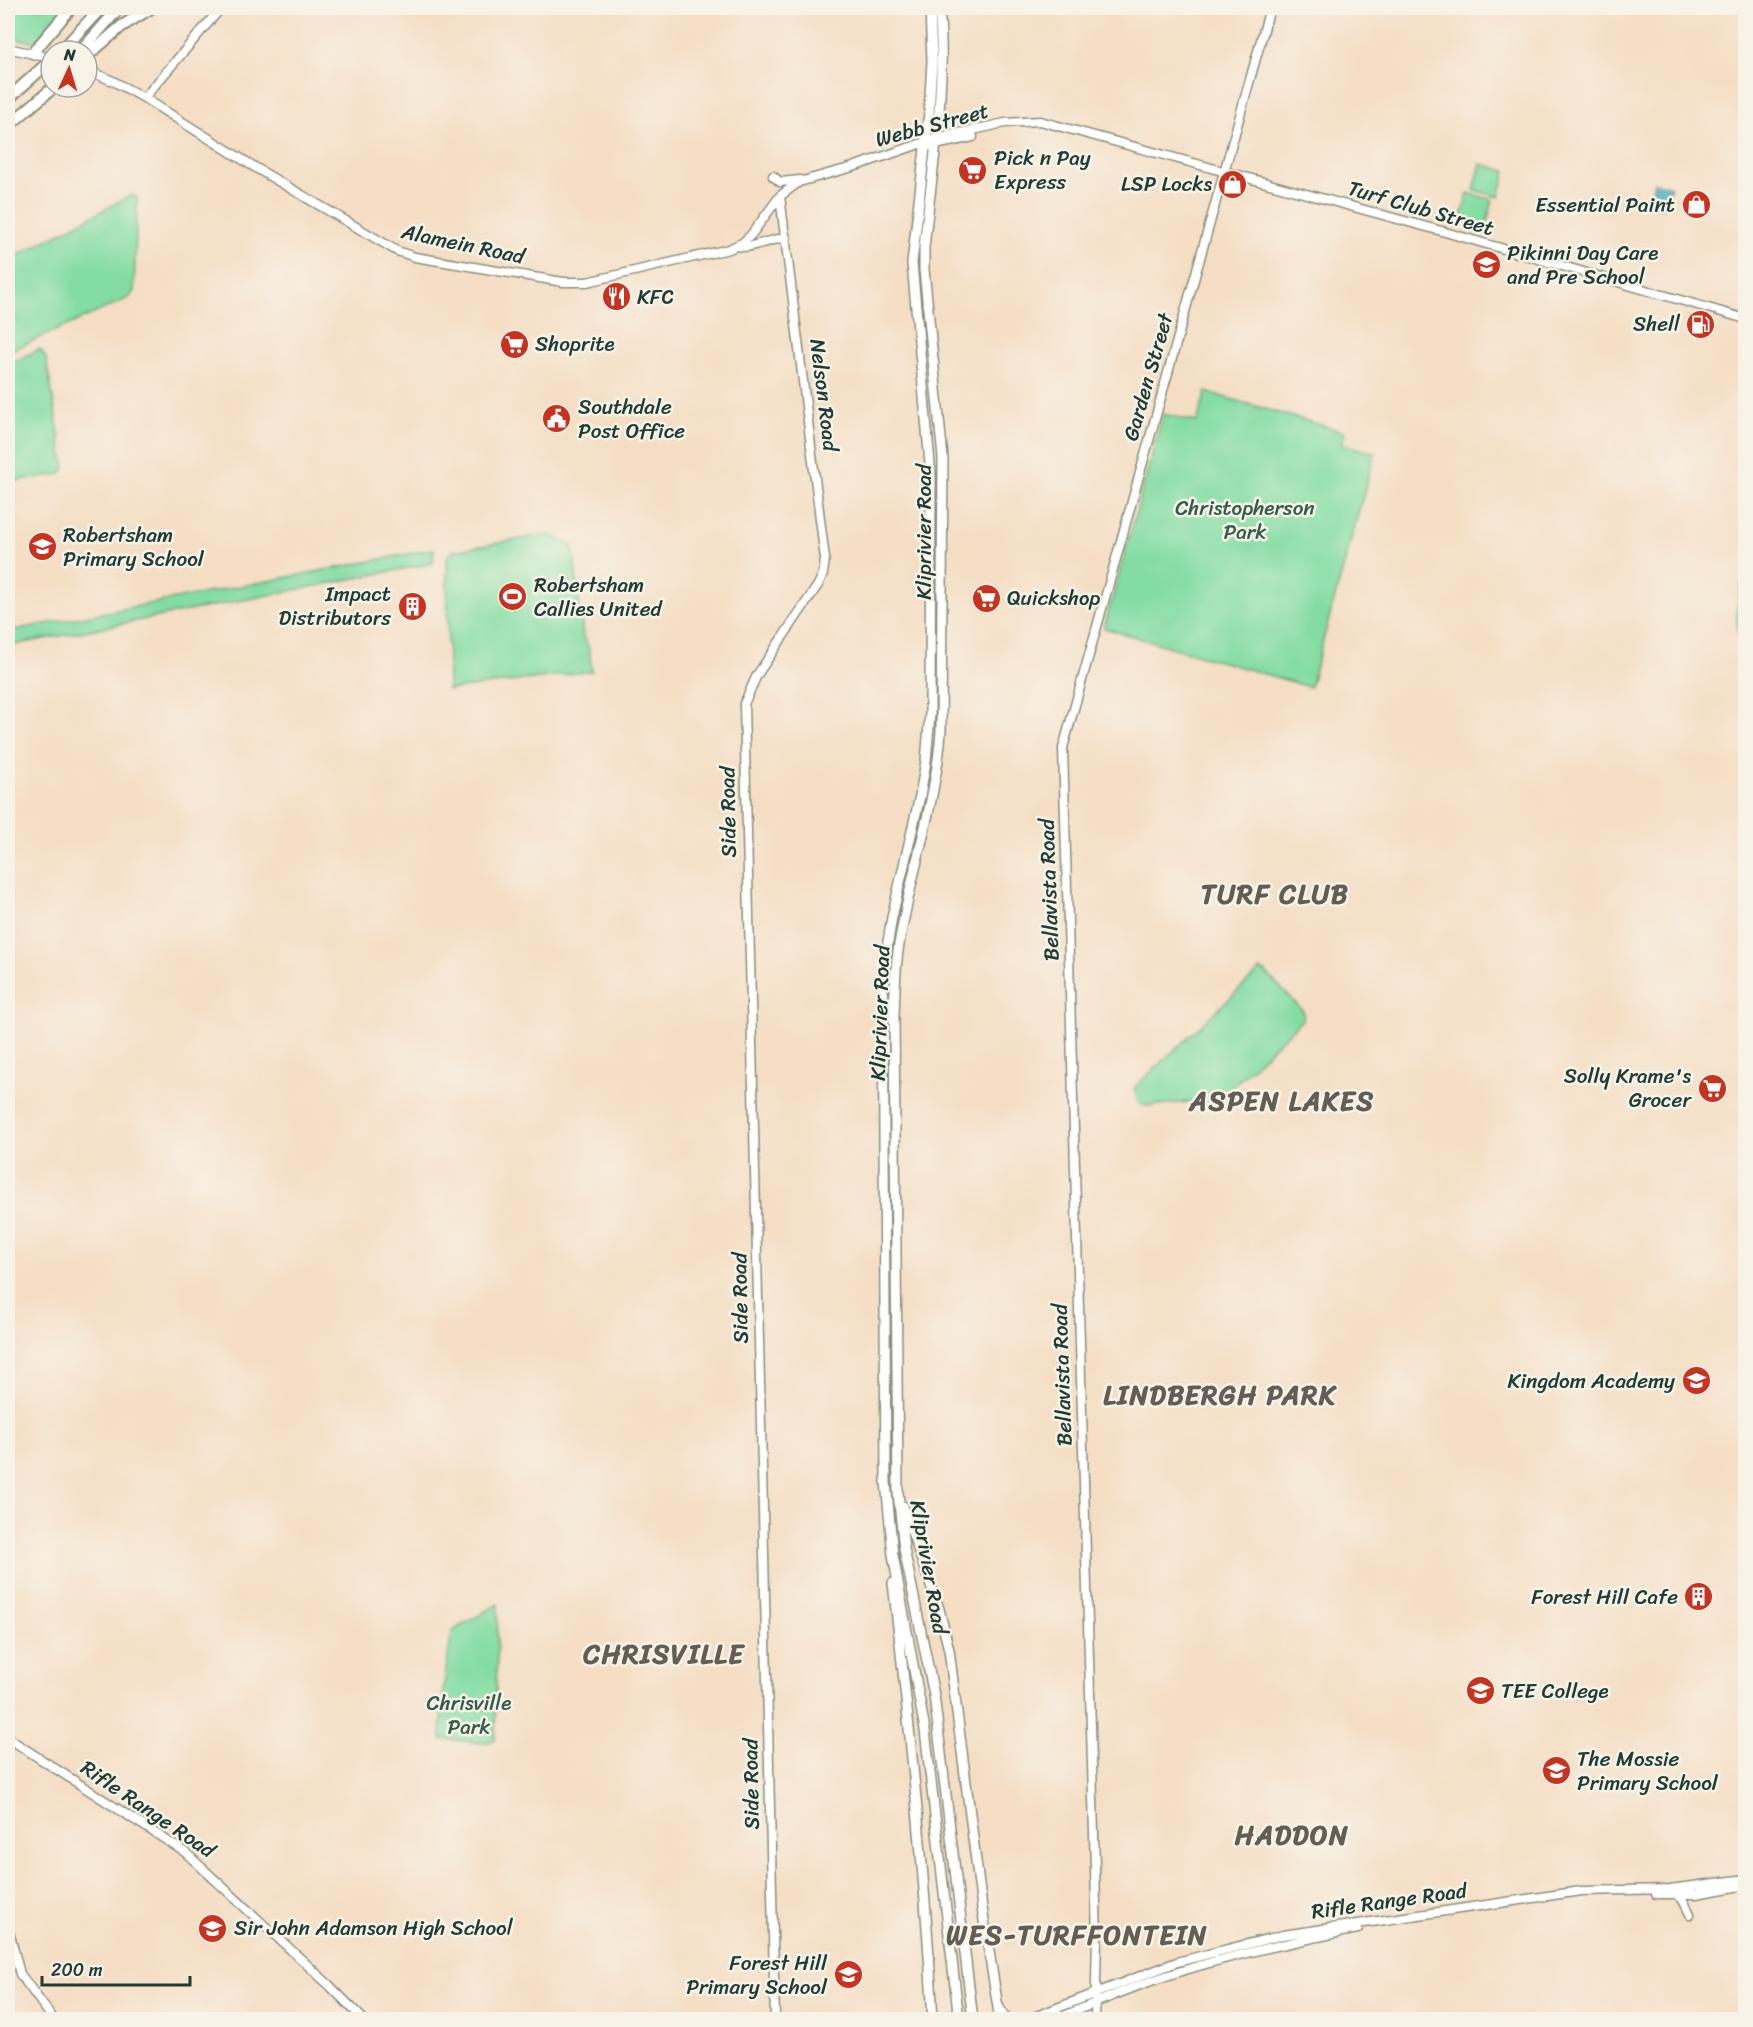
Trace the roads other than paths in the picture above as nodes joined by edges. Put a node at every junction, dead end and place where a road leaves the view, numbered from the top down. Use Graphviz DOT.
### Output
graph roads {
  1 [pos="71,8"];
  2 [pos="119,8"];
  3 [pos="151,8"];
  4 [pos="221,8"];
  5 [pos="930,8"];
  6 [pos="939,8"];
  7 [pos="1270,8"];
  8 [pos="98,11"];
  9 [pos="53,39"];
  10 [pos="72,39"];
  11 [pos="92,39"];
  12 [pos="8,45"];
  13 [pos="99,46"];
  14 [pos="39,54"];
  15 [pos="39,71"];
  16 [pos="99,75"];
  17 [pos="39,93"];
  18 [pos="144,98"];
  19 [pos="8,99"];
  20 [pos="39,99"];
  21 [pos="8,123"];
  22 [pos="937,142"];
  23 [pos="1122,143"];
  24 [pos="926,144"];
  25 [pos="1225,173"];
  26 [pos="773,176"];
  27 [pos="812,178"];
  28 [pos="780,196"];
  29 [pos="786,237"];
  30 [pos="736,246"];
  31 [pos="1746,319"];
  32 [pos="811,596"];
  33 [pos="1063,757"];
  34 [pos="898,1493"];
  35 [pos="893,1555"];
  36 [pos="8,1738"];
  37 [pos="1746,1879"];
  38 [pos="1746,1885"];
  39 [pos="1678,1895"];
  40 [pos="1690,1914"];
  41 [pos="8,1927"];
  42 [pos="1096,1993"];
  43 [pos="1096,2004"];
  44 [pos="998,2005"];
  45 [pos="1080,2010"];
  46 [pos="54,2019"];
  47 [pos="364,2019"];
  48 [pos="775,2019"];
  49 [pos="933,2019"];
  50 [pos="959,2019"];
  51 [pos="973,2019"];
  52 [pos="1000,2019"];
  53 [pos="1010,2019"];
  54 [pos="1026,2019"];
  55 [pos="1054,2019"];
  56 [pos="1093,2019"];
  1 -- 9 [label="highway"];
  2 -- 11 [label="highway"];
  3 -- 13 [label="highway"];
  4 -- 18 [label="street"];
  5 -- 24 [label="main road, Kliprivier Road"];
  6 -- 22 [label="main road, Kliprivier Road"];
  7 -- 25 [label="street, Garden Street"];
  8 -- 10 [label="highway"];
  12 -- 14 [label="street"];
  15 -- 19 [label="highway"];
  16 -- 18 [label="street, Alamein Road"];
  17 -- 21 [label="highway"];
  18 -- 30 [label="street, Alamein Road"];
  20 -- 21 [label="highway"];
  22 -- 23 [label="street, Webb Street"];
  22 -- 24 [label="street, Webb Street"];
  22 -- 34 [label="main road, Kliprivier Road"];
  23 -- 25 [label="street, Turf Club Street"];
  24 -- 27 [label="street, Webb Street"];
  24 -- 35 [label="main road, Kliprivier Road"];
  25 -- 31 [label="street, Turf Club Street"];
  25 -- 33 [label="street, Garden Street"];
  26 -- 27 [label="street"];
  27 -- 28 [label="street, Webb Street"];
  28 -- 29 [label="street, Nelson Road"];
  28 -- 30 [label="street, Alamein Road"];
  29 -- 30 [label="street"];
  29 -- 32 [label="street, Nelson Road"];
  32 -- 48 [label="street, Side Road"];
  33 -- 42 [label="street, Bellavista Road"];
  34 -- 44 [label="main road"];
  34 -- 51 [label="main road, Kliprivier Road"];
  35 -- 49 [label="main road"];
  35 -- 50 [label="main road, Kliprivier Road"];
  36 -- 47 [label="street, Rifle Range Road"];
  37 -- 42 [label="street, Rifle Range Road"];
  38 -- 39 [label="street, Rifle Range Road"];
  39 -- 40 [label="street"];
  39 -- 43 [label="street, Rifle Range Road"];
  41 -- 46 [label="street"];
  42 -- 43 [label="street, Bellavista Road"];
  42 -- 54 [label="street, Rifle Range Road"];
  43 -- 45 [label="street, Rifle Range Road"];
  43 -- 56 [label="street, Bellavista Road"];
  44 -- 52 [label="main road"];
  44 -- 53 [label="street"];
  45 -- 55 [label="street, Rifle Range Road"];
  45 -- 56 [label="street"];
}
